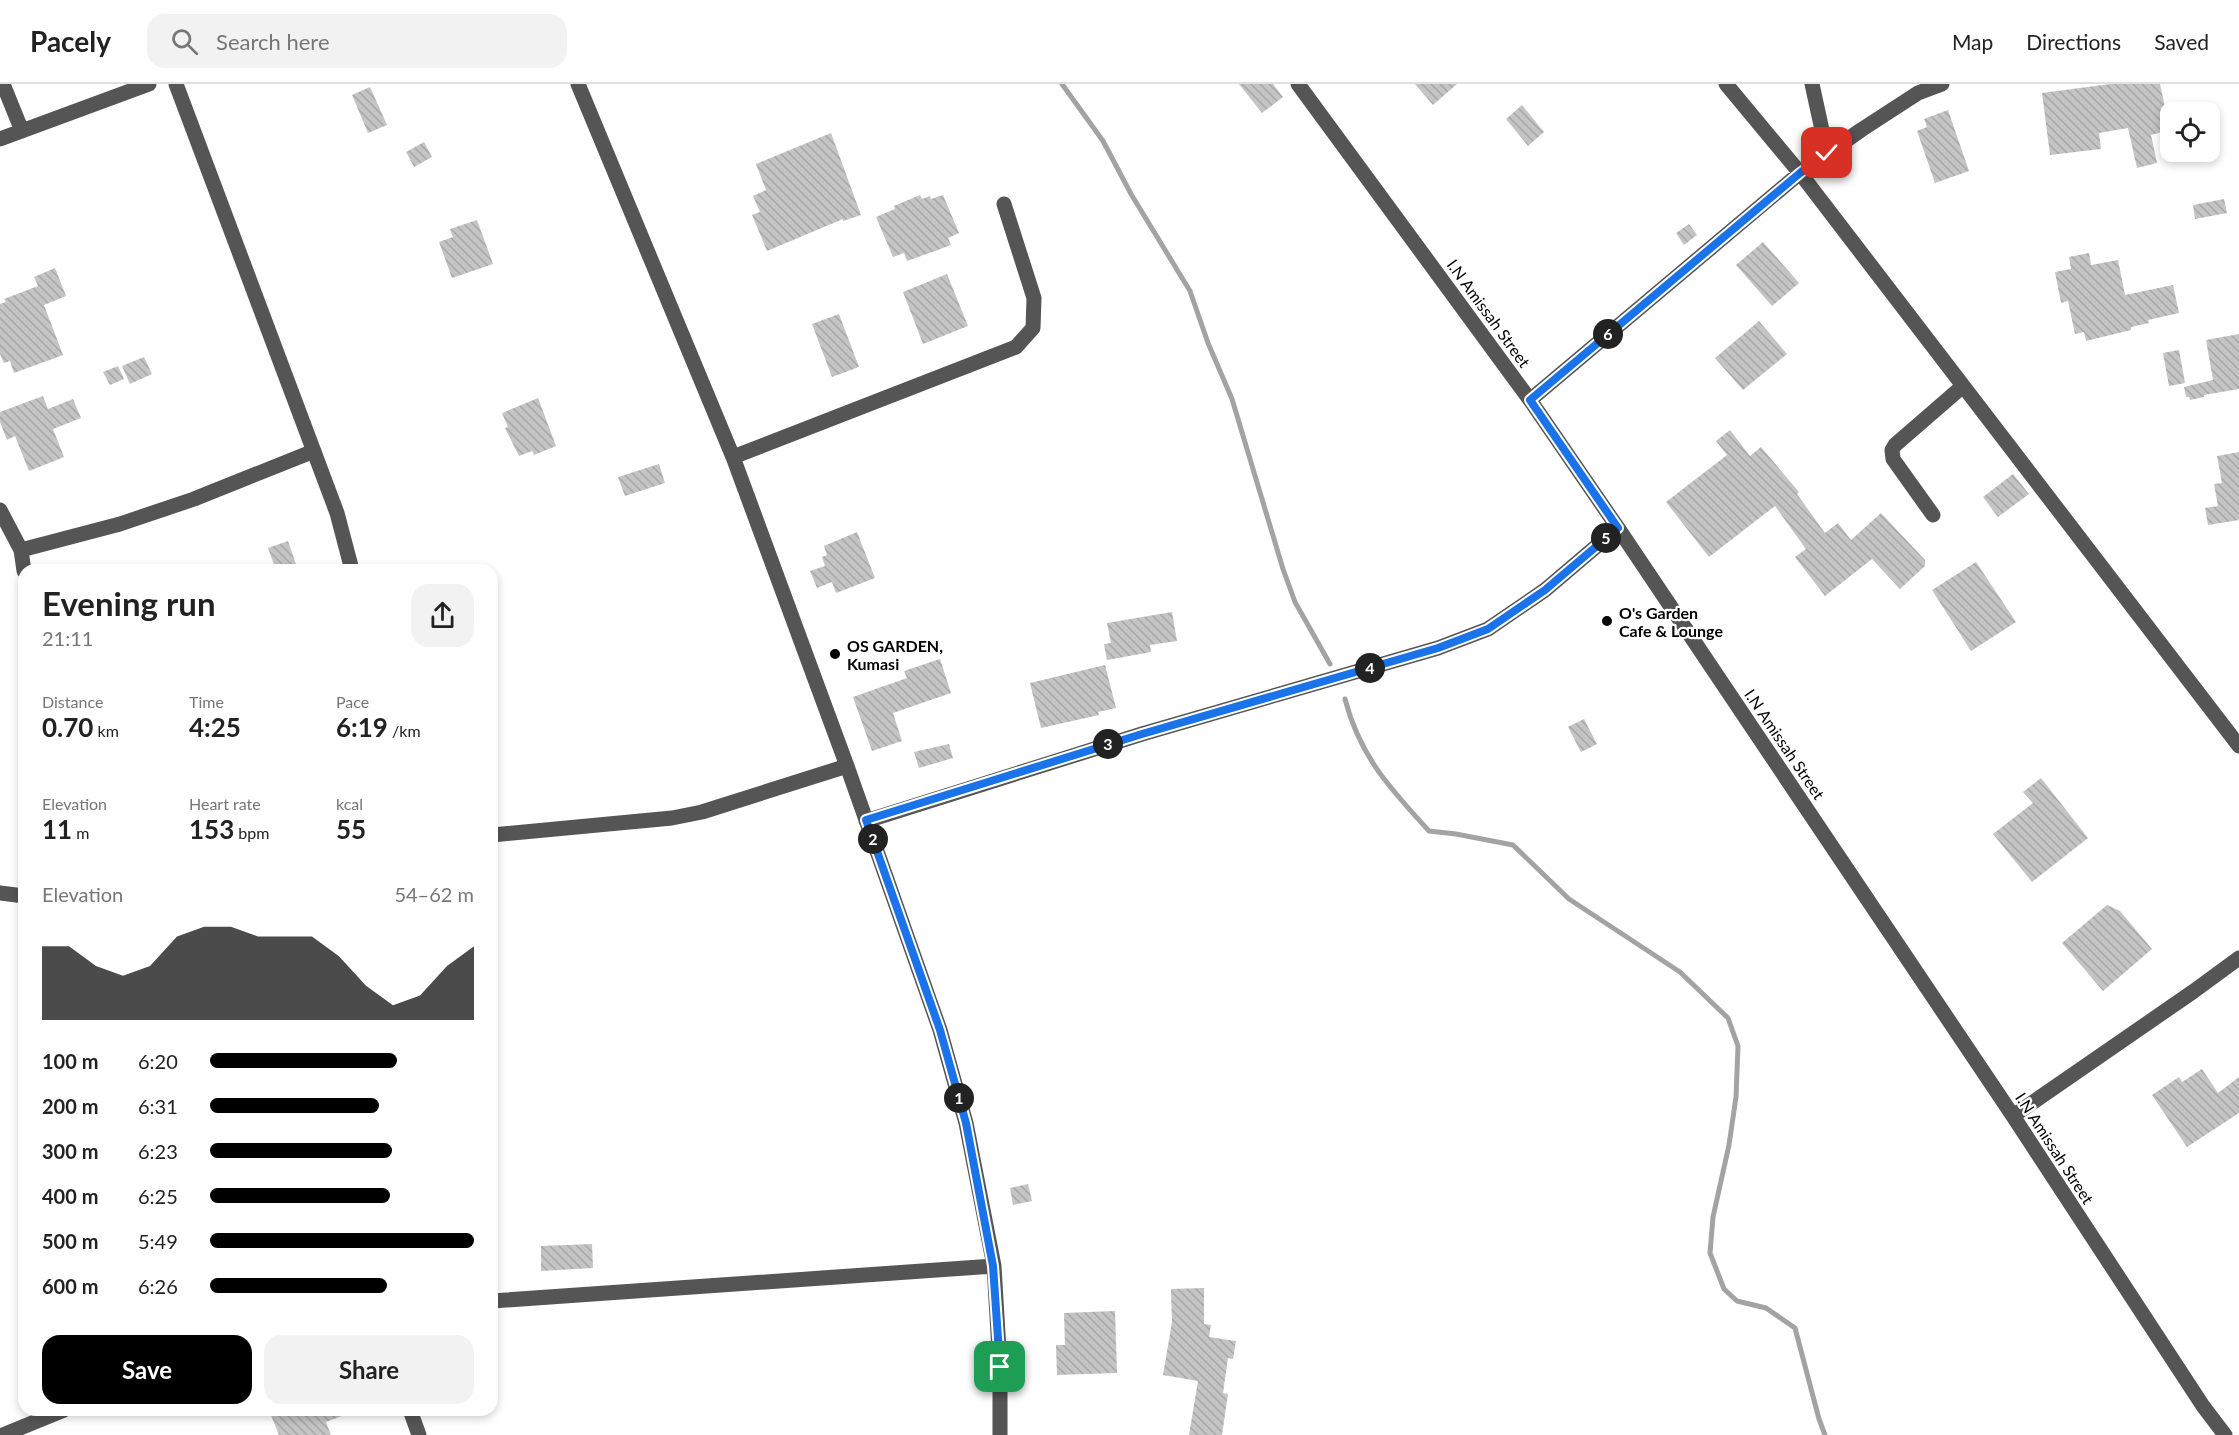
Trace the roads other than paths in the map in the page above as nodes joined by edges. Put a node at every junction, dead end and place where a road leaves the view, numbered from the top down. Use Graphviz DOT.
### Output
graph roads {
  1 [pos="3,84"];
  2 [pos="149,84"];
  3 [pos="176,84"];
  4 [pos="578,84"];
  5 [pos="1298,84"];
  6 [pos="1726,84"];
  7 [pos="1812,84"];
  8 [pos="1942,84"];
  9 [pos="1918,88"];
  10 [pos="22,131"];
  11 [pos="0,140"];
  12 [pos="1827,153"];
  13 [pos="1800,173"];
  14 [pos="1004,204"];
  15 [pos="1963,386"];
  16 [pos="1530,400"];
  17 [pos="314,451"];
  18 [pos="733,457"];
  19 [pos="0,510"];
  20 [pos="1933,515"];
  21 [pos="1618,528"];
  22 [pos="21,550"];
  23 [pos="23,564"];
  24 [pos="350,564"];
  25 [pos="2239,746"];
  26 [pos="847,766"];
  27 [pos="866,820"];
  28 [pos="498,834"];
  29 [pos="0,894"];
  30 [pos="18,896"];
  31 [pos="2239,958"];
  32 [pos="2013,1116"];
  33 [pos="993,1266"];
  34 [pos="498,1301"];
  35 [pos="49,1416"];
  36 [pos="412,1416"];
  37 [pos="3,1435"];
  38 [pos="419,1435"];
  39 [pos="1000,1435"];
  40 [pos="2224,1435"];
  1 -- 10 [label="street"];
  2 -- 10 [label="street"];
  3 -- 17 [label="street"];
  4 -- 18 [label="street"];
  5 -- 16 [label="street, I.N Amissah Street"];
  6 -- 13 [label="street"];
  7 -- 12 [label="street"];
  8 -- 9 [label="street"];
  9 -- 12 [label="street"];
  10 -- 11 [label="street"];
  12 -- 13 [label="street"];
  13 -- 15 [label="street"];
  13 -- 16 [label="street"];
  14 -- 18 [label="street"];
  15 -- 20 [label="street"];
  15 -- 25 [label="street"];
  16 -- 21 [label="street, I.N Amissah Street"];
  17 -- 22 [label="street"];
  17 -- 24 [label="street"];
  18 -- 26 [label="street"];
  19 -- 22 [label="street"];
  21 -- 27 [label="street"];
  21 -- 32 [label="street, I.N Amissah Street"];
  22 -- 23 [label="street"];
  26 -- 27 [label="street"];
  26 -- 28 [label="street"];
  27 -- 33 [label="street"];
  29 -- 30 [label="street"];
  31 -- 32 [label="street"];
  32 -- 40 [label="street, I.N Amissah Street"];
  33 -- 34 [label="street"];
  33 -- 39 [label="street"];
  35 -- 37 [label="street"];
  36 -- 38 [label="street"];
}
